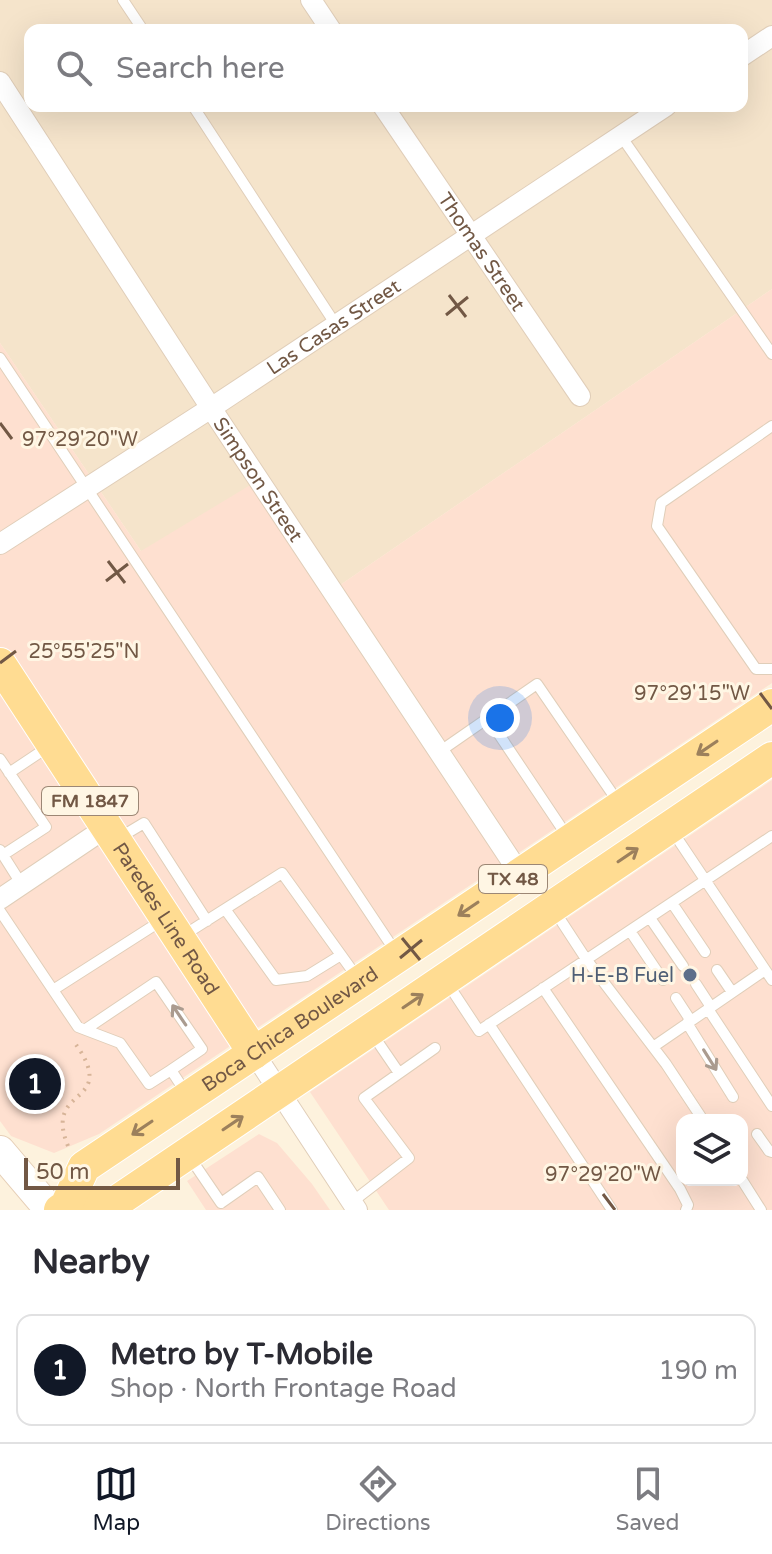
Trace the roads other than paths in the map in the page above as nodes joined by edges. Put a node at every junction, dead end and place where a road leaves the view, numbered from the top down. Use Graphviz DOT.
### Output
graph roads {
  1 [pos="123,0"];
  2 [pos="311,0"];
  3 [pos="139,24"];
  4 [pos="327,24"];
  5 [pos="772,36"];
  6 [pos="748,52"];
  7 [pos="0,82"];
  8 [pos="197,112"];
  9 [pos="387,112"];
  10 [pos="657,112"];
  11 [pos="621,136"];
  12 [pos="472,235"];
  13 [pos="336,325"];
  14 [pos="772,354"];
  15 [pos="0,358"];
  16 [pos="580,396"];
  17 [pos="211,408"];
  18 [pos="772,426"];
  19 [pos="87,488"];
  20 [pos="0,544"];
  21 [pos="0,664"];
  22 [pos="772,669"];
  23 [pos="772,705"];
  24 [pos="488,718"];
  25 [pos="53,744"];
  26 [pos="439,752"];
  27 [pos="772,758"];
  28 [pos="0,759"];
  29 [pos="9,773"];
  30 [pos="621,806"];
  31 [pos="670,827"];
  32 [pos="111,834"];
  33 [pos="772,836"];
  34 [pos="570,840"];
  35 [pos="2,852"];
  36 [pos="520,874"];
  37 [pos="705,881"];
  38 [pos="22,885"];
  39 [pos="0,899"];
  40 [pos="672,903"];
  41 [pos="552,907"];
  42 [pos="225,909"];
  43 [pos="0,911"];
  44 [pos="650,918"];
  45 [pos="207,921"];
  46 [pos="172,928"];
  47 [pos="630,931"];
  48 [pos="705,952"];
  49 [pos="341,955"];
  50 [pos="398,956"];
  51 [pos="586,959"];
  52 [pos="683,966"];
  53 [pos="717,970"];
  54 [pos="765,970"];
  55 [pos="445,980"];
  56 [pos="663,980"];
  57 [pos="772,980"];
  58 [pos="360,981"];
  59 [pos="696,984"];
  60 [pos="543,988"];
  61 [pos="53,990"];
  62 [pos="732,992"];
  63 [pos="676,998"];
  64 [pos="709,1008"];
  65 [pos="689,1022"];
  66 [pos="489,1024"];
  67 [pos="86,1029"];
  68 [pos="370,1030"];
  69 [pos="653,1047"];
  70 [pos="435,1048"];
  71 [pos="254,1053"];
  72 [pos="171,1070"];
  73 [pos="399,1073"];
  74 [pos="279,1092"];
  75 [pos="188,1097"];
  76 [pos="733,1097"];
  77 [pos="772,1106"];
  78 [pos="699,1114"];
  79 [pos="757,1134"];
  80 [pos="0,1151"];
  81 [pos="772,1152"];
  82 [pos="187,1153"];
  83 [pos="746,1186"];
  84 [pos="354,1206"];
  85 [pos="59,1209"];
  86 [pos="280,1210"];
  87 [pos="612,1210"];
  88 [pos="686,1210"];
  89 [pos="761,1210"];
  1 -- 3 [label="lane"];
  2 -- 4 [label="street"];
  5 -- 6 [label="street"];
  7 -- 17 [label="street, Simpson Street"];
  8 -- 13 [label="lane"];
  9 -- 12 [label="street, Thomas Street"];
  10 -- 11 [label="street, Las Casas Street"];
  11 -- 12 [label="street, Las Casas Street"];
  11 -- 14 [label="lane"];
  12 -- 13 [label="street, Las Casas Street"];
  12 -- 16 [label="street, Thomas Street"];
  13 -- 17 [label="street, Las Casas Street"];
  15 -- 19 [label="lane"];
  17 -- 19 [label="street, Las Casas Street"];
  17 -- 26 [label="street, Simpson Street"];
  18 -- 22 [label="lane"];
  19 -- 20 [label="street, Las Casas Street"];
  19 -- 50 [label="lane"];
  21 -- 25 [label="main road, Paredes Line Road / FM 1847"];
  23 -- 30 [label="main road, Boca Chica Boulevard / TX 48, one-way"];
  24 -- 26 [label="lane"];
  24 -- 30 [label="lane"];
  24 -- 34 [label="lane"];
  25 -- 29 [label="lane"];
  25 -- 32 [label="main road, Paredes Line Road / FM 1847"];
  26 -- 36 [label="street, Simpson Street"];
  27 -- 31 [label="main road, TX 48"];
  28 -- 29 [label="lane"];
  29 -- 35 [label="lane"];
  30 -- 34 [label="main road, Boca Chica Boulevard / TX 48"];
  31 -- 37 [label="lane"];
  41 -- 31 [label="main road, TX 48, one-way"];
  32 -- 38 [label="street"];
  32 -- 45 [label="lane"];
  32 -- 46 [label="main road, Paredes Line Road / FM 1847"];
  33 -- 37 [label="lane"];
  34 -- 36 [label="main road, Boca Chica Boulevard / TX 48"];
  35 -- 38 [label="lane"];
  36 -- 50 [label="main road, Boca Chica Boulevard / TX 48, one-way"];
  37 -- 40 [label="lane"];
  37 -- 54 [label="lane"];
  38 -- 39 [label="street"];
  40 -- 44 [label="lane"];
  40 -- 48 [label="lane"];
  41 -- 51 [label="lane"];
  41 -- 55 [label="main road, TX 48"];
  42 -- 45 [label="lane"];
  42 -- 49 [label="lane"];
  42 -- 49 [label="lane"];
  43 -- 61 [label="lane"];
  44 -- 47 [label="lane"];
  44 -- 52 [label="lane"];
  45 -- 46 [label="lane"];
  46 -- 61 [label="lane"];
  46 -- 71 [label="main road, Paredes Line Road / FM 1847"];
  47 -- 51 [label="lane"];
  47 -- 56 [label="lane"];
  49 -- 58 [label="lane"];
  50 -- 58 [label="main road, Boca Chica Boulevard / TX 48"];
  51 -- 60 [label="lane"];
  51 -- 69 [label="lane"];
  53 -- 62 [label="lane"];
  54 -- 57 [label="lane"];
  54 -- 62 [label="lane"];
  55 -- 66 [label="lane"];
  68 -- 55 [label="main road, TX 48, one-way"];
  58 -- 71 [label="main road, Boca Chica Boulevard / TX 48"];
  59 -- 64 [label="lane"];
  60 -- 66 [label="lane"];
  60 -- 88 [label="lane"];
  61 -- 67 [label="lane"];
  62 -- 64 [label="lane"];
  63 -- 65 [label="lane"];
  64 -- 65 [label="lane"];
  64 -- 77 [label="lane"];
  65 -- 69 [label="lane"];
  65 -- 76 [label="lane, one-way"];
  66 -- 87 [label="lane"];
  67 -- 72 [label="lane"];
  72 -- 67 [label="lane, one-way"];
  68 -- 73 [label="lane"];
  68 -- 74 [label="main road, TX 48"];
  69 -- 78 [label="lane"];
  70 -- 73 [label="lane"];
  71 -- 74 [label="street"];
  71 -- 75 [label="main road, Boca Chica Boulevard / TX 48"];
  72 -- 75 [label="lane"];
  73 -- 84 [label="lane"];
  82 -- 74 [label="main road, TX 48, one-way"];
  74 -- 84 [label="street"];
  75 -- 85 [label="main road, Boca Chica Boulevard / TX 48, one-way"];
  79 -- 81 [label="lane"];
  80 -- 85 [label="main road"];
  82 -- 85 [label="main road, TX 48"];
  82 -- 86 [label="lane"];
  83 -- 89 [label="lane"];
}
